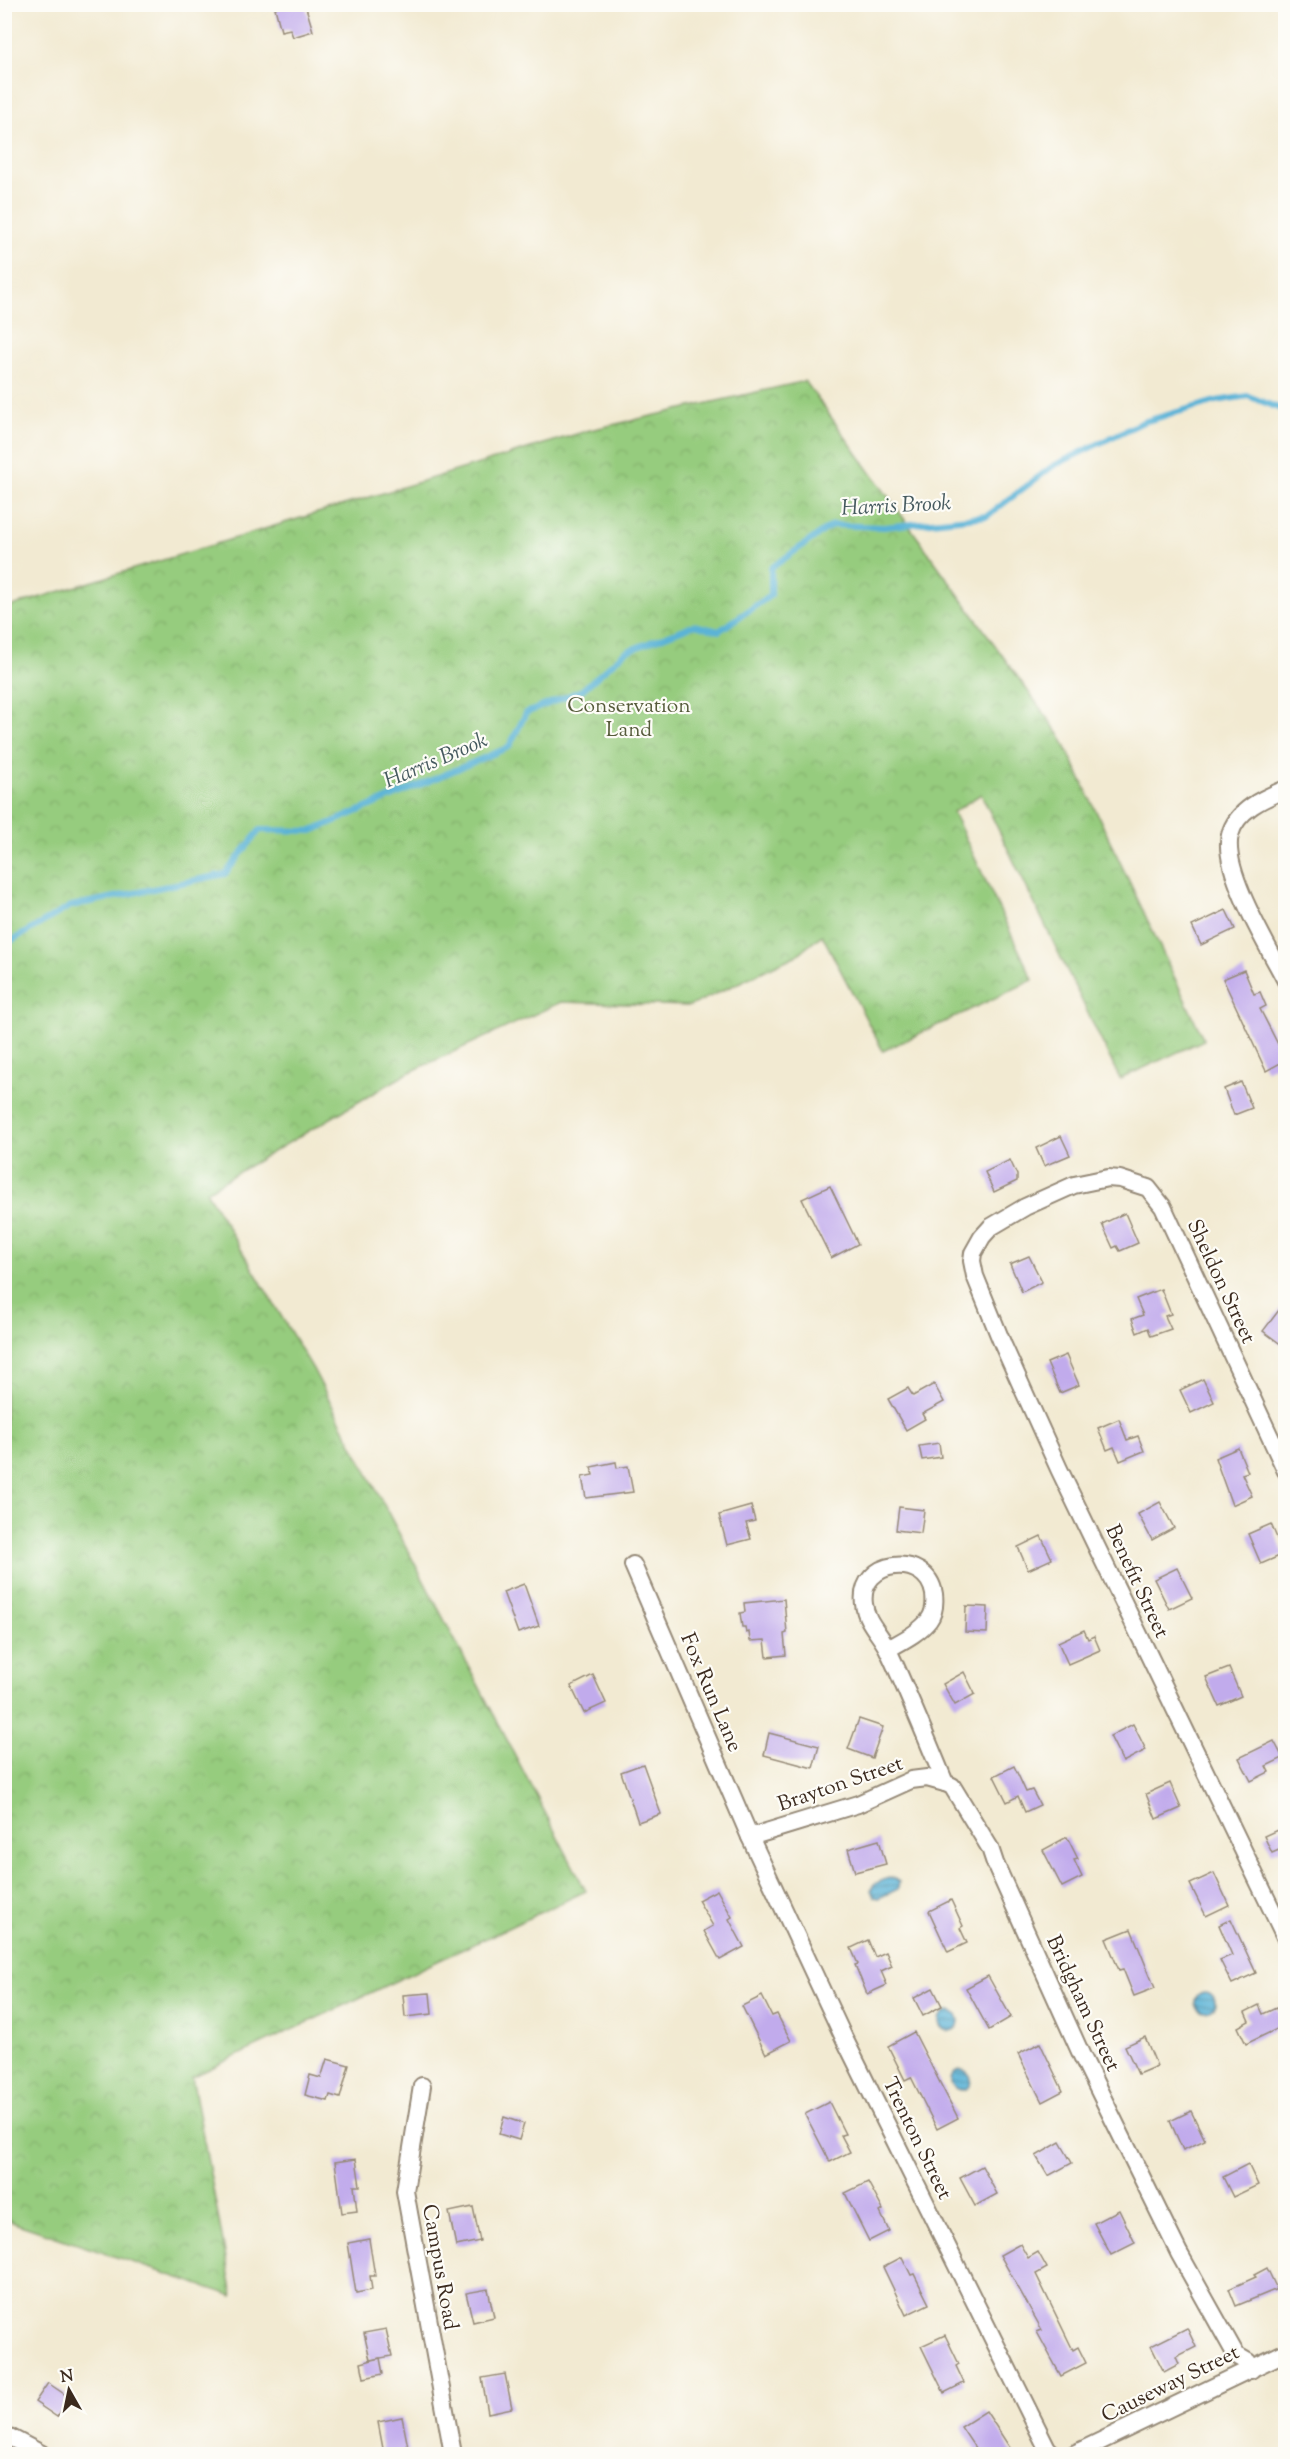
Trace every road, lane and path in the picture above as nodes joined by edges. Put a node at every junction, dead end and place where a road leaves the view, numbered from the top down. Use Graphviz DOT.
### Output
graph roads {
  1 [pos="1286,789"];
  2 [pos="1286,981"];
  3 [pos="1137,1184"];
  4 [pos="1286,1471"];
  5 [pos="633,1565"];
  6 [pos="888,1649"];
  7 [pos="945,1783"];
  8 [pos="750,1837"];
  9 [pos="1286,1939"];
  10 [pos="422,2086"];
  11 [pos="1286,2352"];
  12 [pos="1251,2370"];
  13 [pos="4,2434"];
  14 [pos="42,2454"];
  15 [pos="453,2454"];
  16 [pos="1053,2454"];
  17 [pos="1074,2454"];
  1 -- 2 [label="street"];
  3 -- 4 [label="street, Sheldon Street"];
  3 -- 9 [label="street, Benefit Street"];
  5 -- 8 [label="street, Fox Run Lane"];
  6 -- 6 [label="street, Bridgham Street"];
  6 -- 7 [label="street, Bridgham Street"];
  7 -- 8 [label="street, Brayton Street"];
  7 -- 12 [label="street, Bridgham Street"];
  8 -- 16 [label="street, Trenton Street"];
  10 -- 15 [label="street, Campus Road"];
  11 -- 12 [label="street, Causeway Street"];
  12 -- 17 [label="street, Causeway Street"];
  13 -- 14 [label="street"];
}
